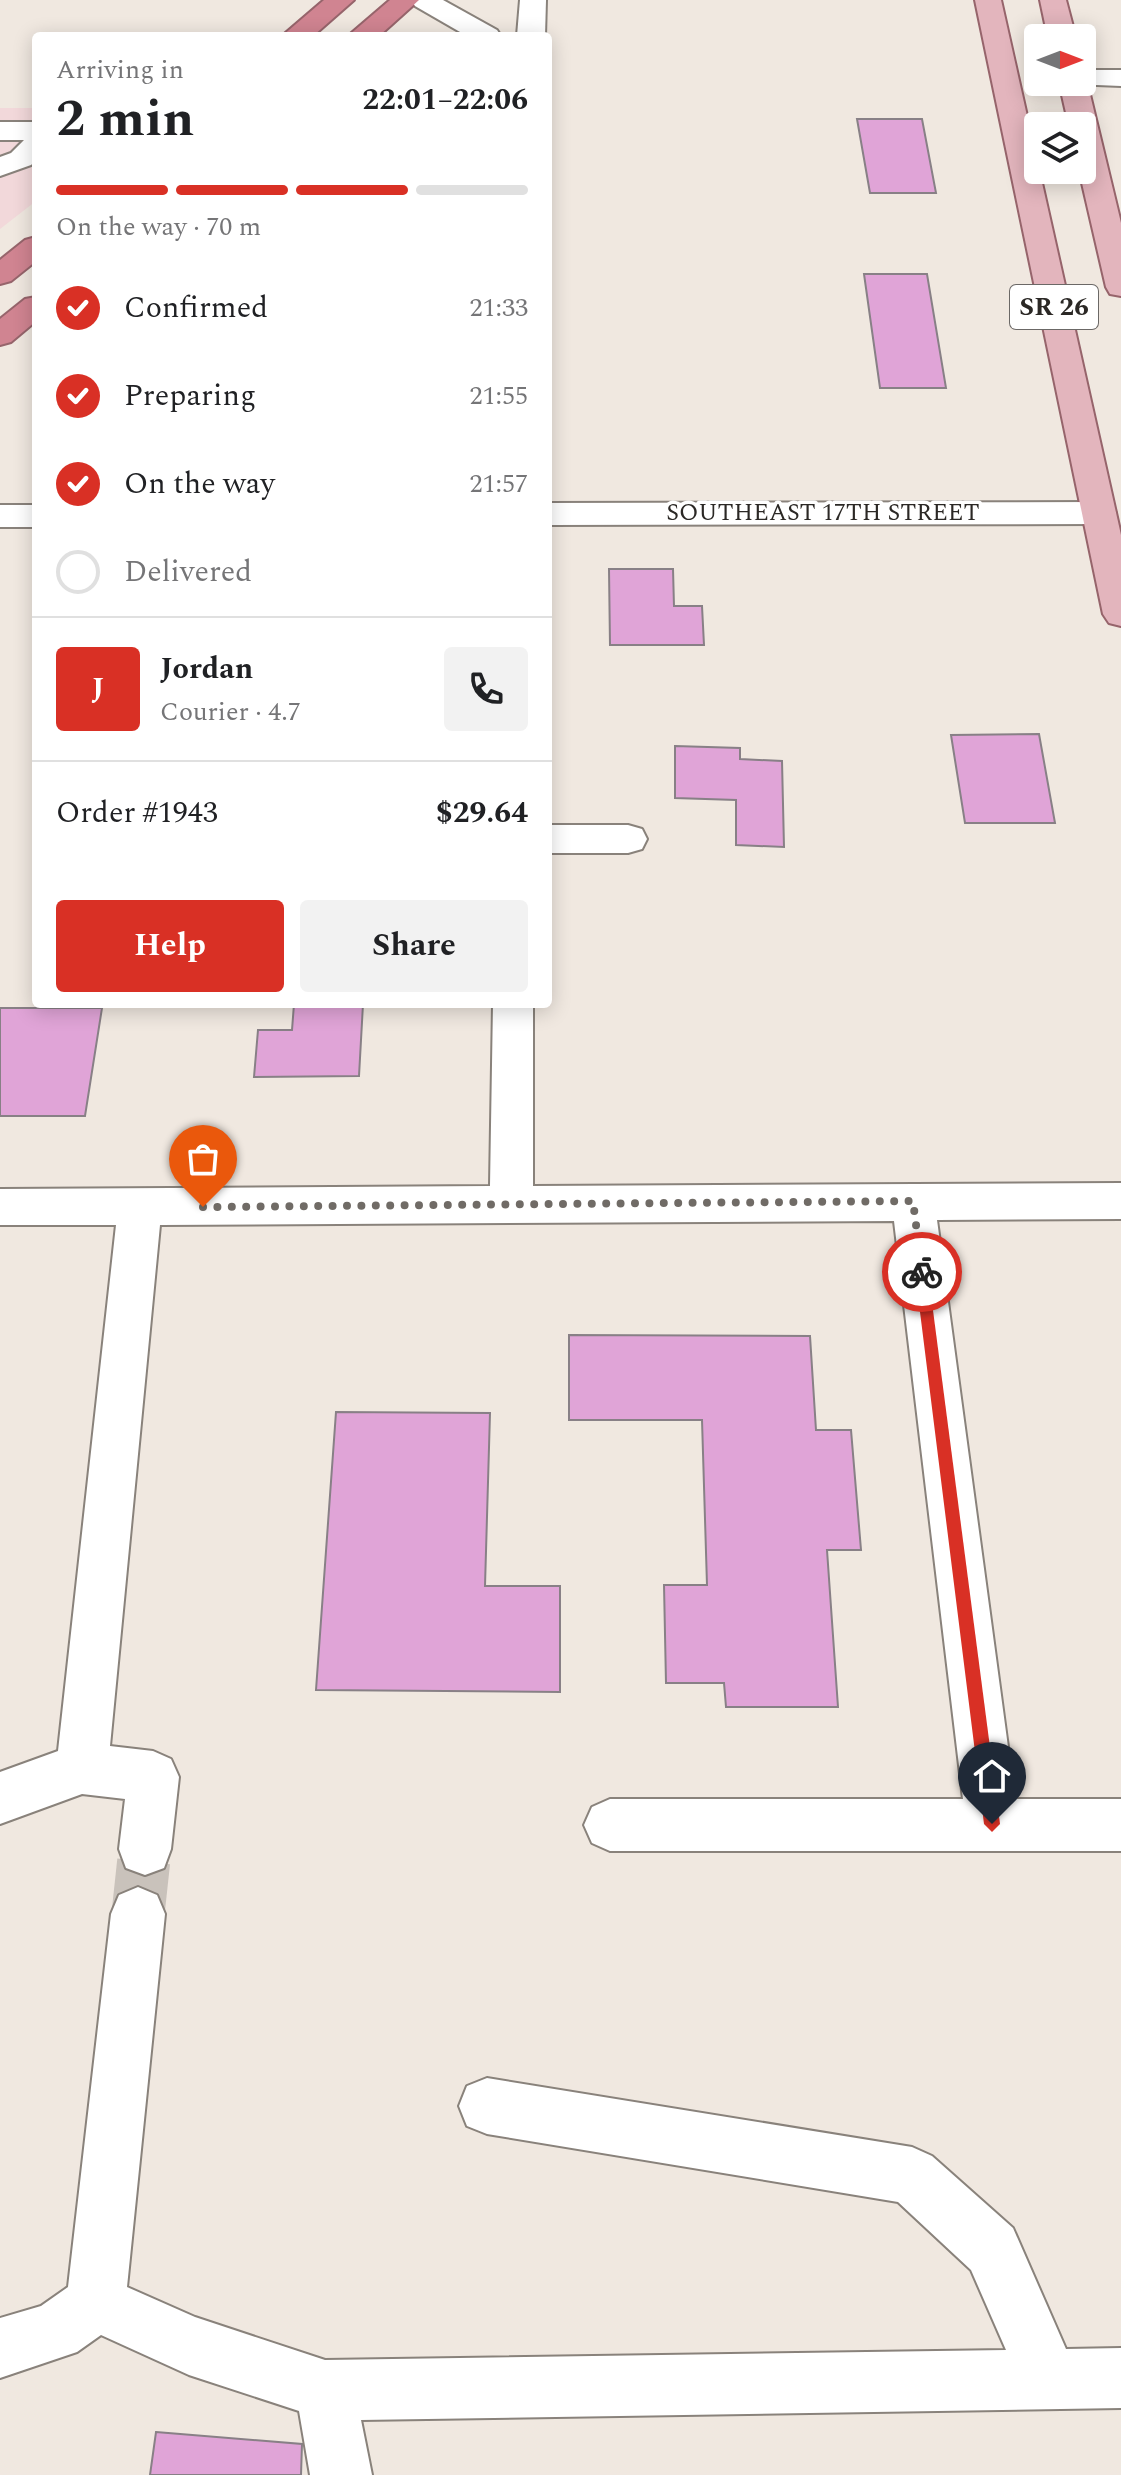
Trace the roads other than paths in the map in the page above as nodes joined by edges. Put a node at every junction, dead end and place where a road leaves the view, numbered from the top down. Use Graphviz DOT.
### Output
graph roads {
  1 [pos="406,0"];
  2 [pos="424,0"];
  3 [pos="533,0"];
  4 [pos="988,0"];
  5 [pos="1053,0"];
  6 [pos="338,1"];
  7 [pos="1059,24"];
  8 [pos="301,32"];
  9 [pos="367,32"];
  10 [pos="480,32"];
  11 [pos="531,32"];
  12 [pos="1096,78"];
  13 [pos="1121,78"];
  14 [pos="1076,96"];
  15 [pos="0,131"];
  16 [pos="32,131"];
  17 [pos="32,148"];
  18 [pos="0,167"];
  19 [pos="32,249"];
  20 [pos="0,275"];
  21 [pos="1121,287"];
  22 [pos="32,309"];
  23 [pos="0,335"];
  24 [pos="1110,513"];
  25 [pos="552,514"];
  26 [pos="0,516"];
  27 [pos="32,516"];
  28 [pos="1121,614"];
  29 [pos="552,839"];
  30 [pos="628,839"];
  31 [pos="513,1008"];
  32 [pos="913,1201"];
  33 [pos="1121,1201"];
  34 [pos="511,1204"];
  35 [pos="0,1207"];
  36 [pos="141,1208"];
  37 [pos="82,1768"];
  38 [pos="0,1798"];
  39 [pos="992,1824"];
  40 [pos="610,1825"];
  41 [pos="1121,1825"];
  42 [pos="145,1849"];
  43 [pos="138,1914"];
  44 [pos="487,2106"];
  45 [pos="96,2303"];
  46 [pos="0,2348"];
  47 [pos="1121,2378"];
  48 [pos="1049,2379"];
  49 [pos="325,2390"];
  50 [pos="341,2475"];
  1 -- 9 [label="highway"];
  2 -- 10 [label="street"];
  3 -- 11 [label="street"];
  4 -- 24 [label="main road, SR 26"];
  5 -- 7 [label="main road"];
  6 -- 8 [label="highway"];
  12 -- 13 [label="street"];
  14 -- 21 [label="main road, SR 26"];
  15 -- 16 [label="street"];
  17 -- 18 [label="street"];
  19 -- 20 [label="highway"];
  22 -- 23 [label="highway"];
  24 -- 25 [label="street, SOUTHEAST 17TH STREET"];
  24 -- 28 [label="main road, SR 26"];
  26 -- 27 [label="street"];
  29 -- 30 [label="street"];
  31 -- 34 [label="street"];
  32 -- 33 [label="street"];
  32 -- 34 [label="street"];
  32 -- 39 [label="street"];
  34 -- 36 [label="street"];
  35 -- 36 [label="street"];
  36 -- 37 [label="street"];
  37 -- 38 [label="street"];
  37 -- 42 [label="street"];
  39 -- 40 [label="street"];
  39 -- 41 [label="street"];
  43 -- 45 [label="street"];
  44 -- 48 [label="street"];
  45 -- 46 [label="street"];
  45 -- 49 [label="street"];
  47 -- 48 [label="street"];
  48 -- 49 [label="street"];
  49 -- 50 [label="street"];
}
